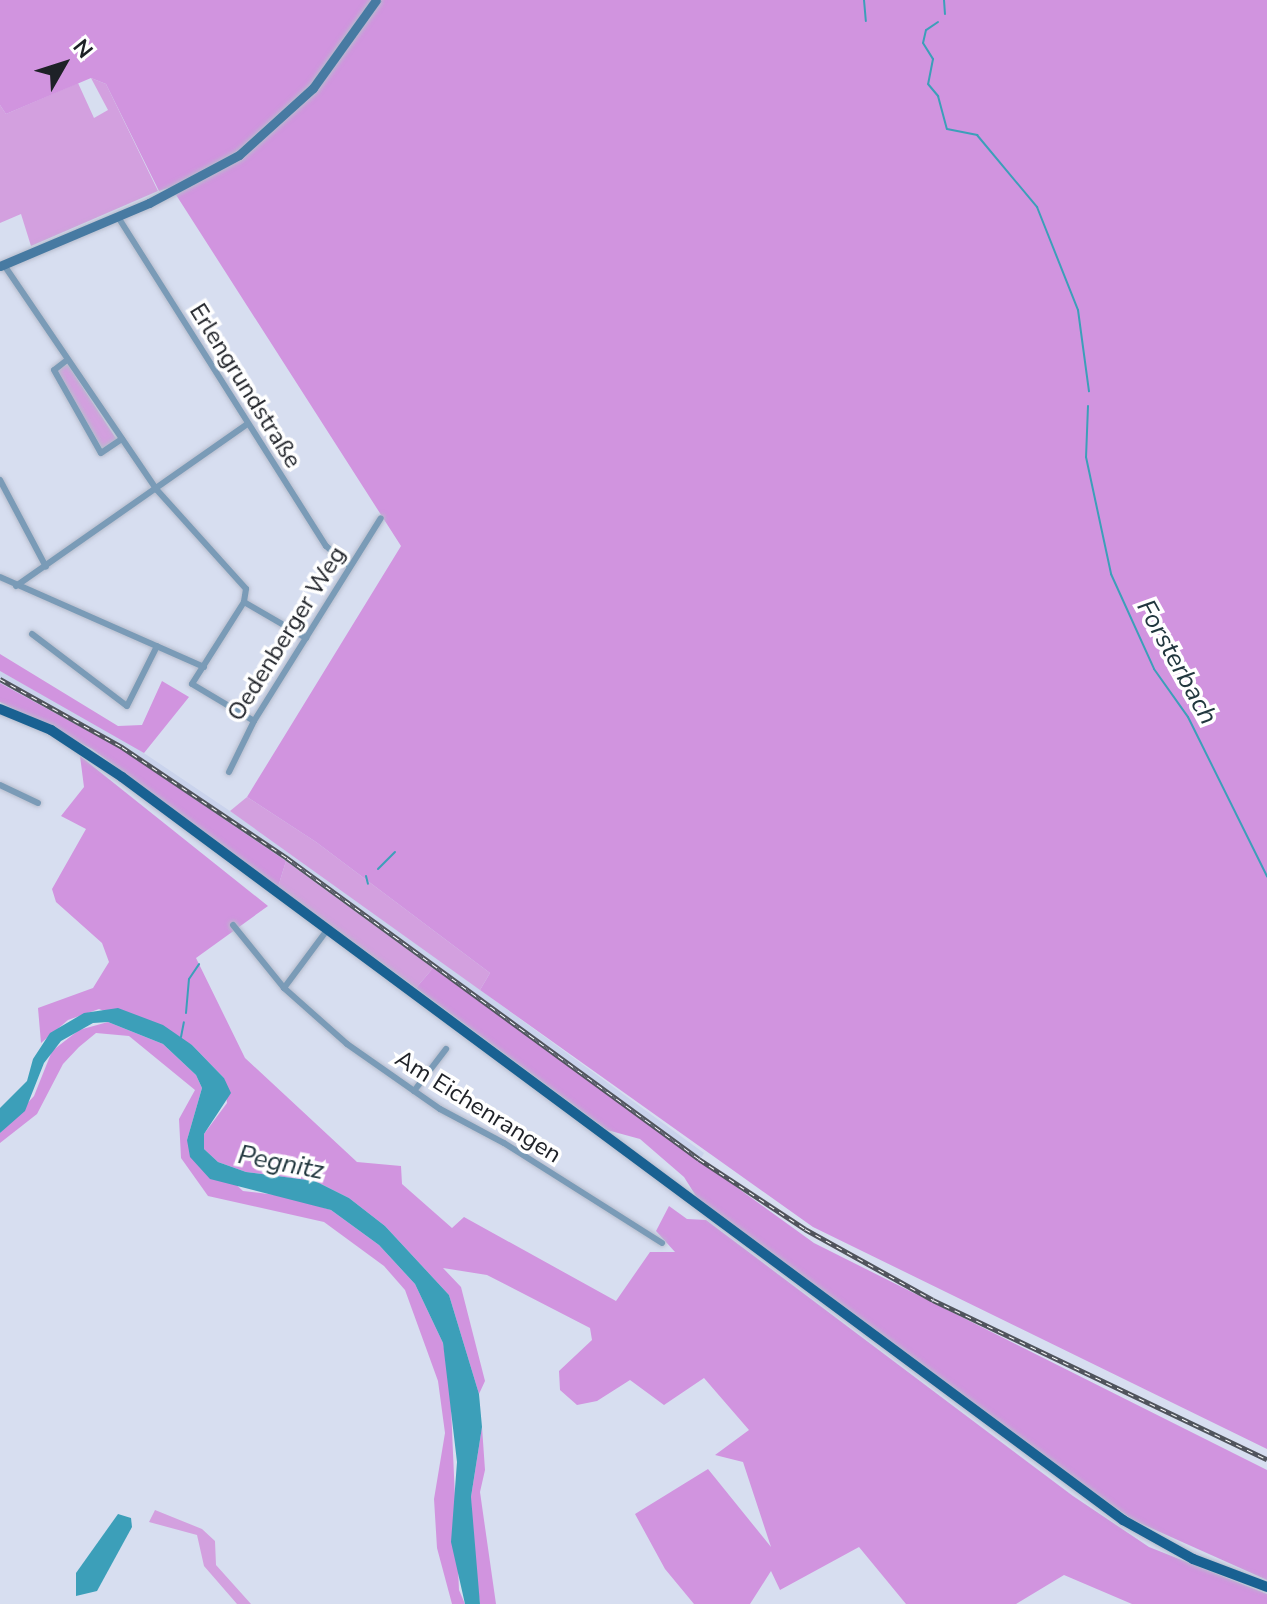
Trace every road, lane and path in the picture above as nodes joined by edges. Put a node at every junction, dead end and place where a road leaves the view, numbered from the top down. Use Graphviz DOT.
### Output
graph roads {
  1 [pos="376,0"];
  2 [pos="118,217"];
  3 [pos="2,266"];
  4 [pos="67,360"];
  5 [pos="247,424"];
  6 [pos="122,439"];
  7 [pos="0,480"];
  8 [pos="157,490"];
  9 [pos="381,518"];
  10 [pos="350,566"];
  11 [pos="46,567"];
  12 [pos="0,577"];
  13 [pos="16,586"];
  14 [pos="244,602"];
  15 [pos="32,634"];
  16 [pos="306,638"];
  17 [pos="157,646"];
  18 [pos="204,667"];
  19 [pos="0,709"];
  20 [pos="254,721"];
  21 [pos="229,772"];
  22 [pos="0,785"];
  23 [pos="38,803"];
  24 [pos="233,925"];
  25 [pos="327,930"];
  26 [pos="284,988"];
  27 [pos="446,1049"];
  28 [pos="414,1091"];
  29 [pos="662,1243"];
  30 [pos="1267,1587"];
  1 -- 2 [label="street"];
  2 -- 3 [label="street"];
  2 -- 5 [label="street, Erlengrundstraße"];
  3 -- 4 [label="street"];
  4 -- 6 [label="street"];
  4 -- 6 [label="street"];
  5 -- 8 [label="street"];
  5 -- 10 [label="street, Erlengrundstraße"];
  6 -- 8 [label="street"];
  7 -- 11 [label="street"];
  8 -- 11 [label="street"];
  8 -- 14 [label="street"];
  9 -- 10 [label="street, Oedenberger Weg"];
  10 -- 16 [label="street, Oedenberger Weg"];
  11 -- 13 [label="street"];
  12 -- 13 [label="street"];
  13 -- 17 [label="street"];
  14 -- 16 [label="street"];
  14 -- 18 [label="street"];
  15 -- 17 [label="street"];
  16 -- 20 [label="street, Oedenberger Weg"];
  17 -- 18 [label="street"];
  18 -- 20 [label="street"];
  19 -- 25 [label="main road"];
  20 -- 21 [label="street, Oedenberger Weg"];
  22 -- 23 [label="street"];
  24 -- 26 [label="street, Am Eichenrangen"];
  25 -- 26 [label="street"];
  25 -- 30 [label="main road"];
  26 -- 28 [label="street, Am Eichenrangen"];
  27 -- 28 [label="street"];
  28 -- 29 [label="street, Am Eichenrangen"];
}
